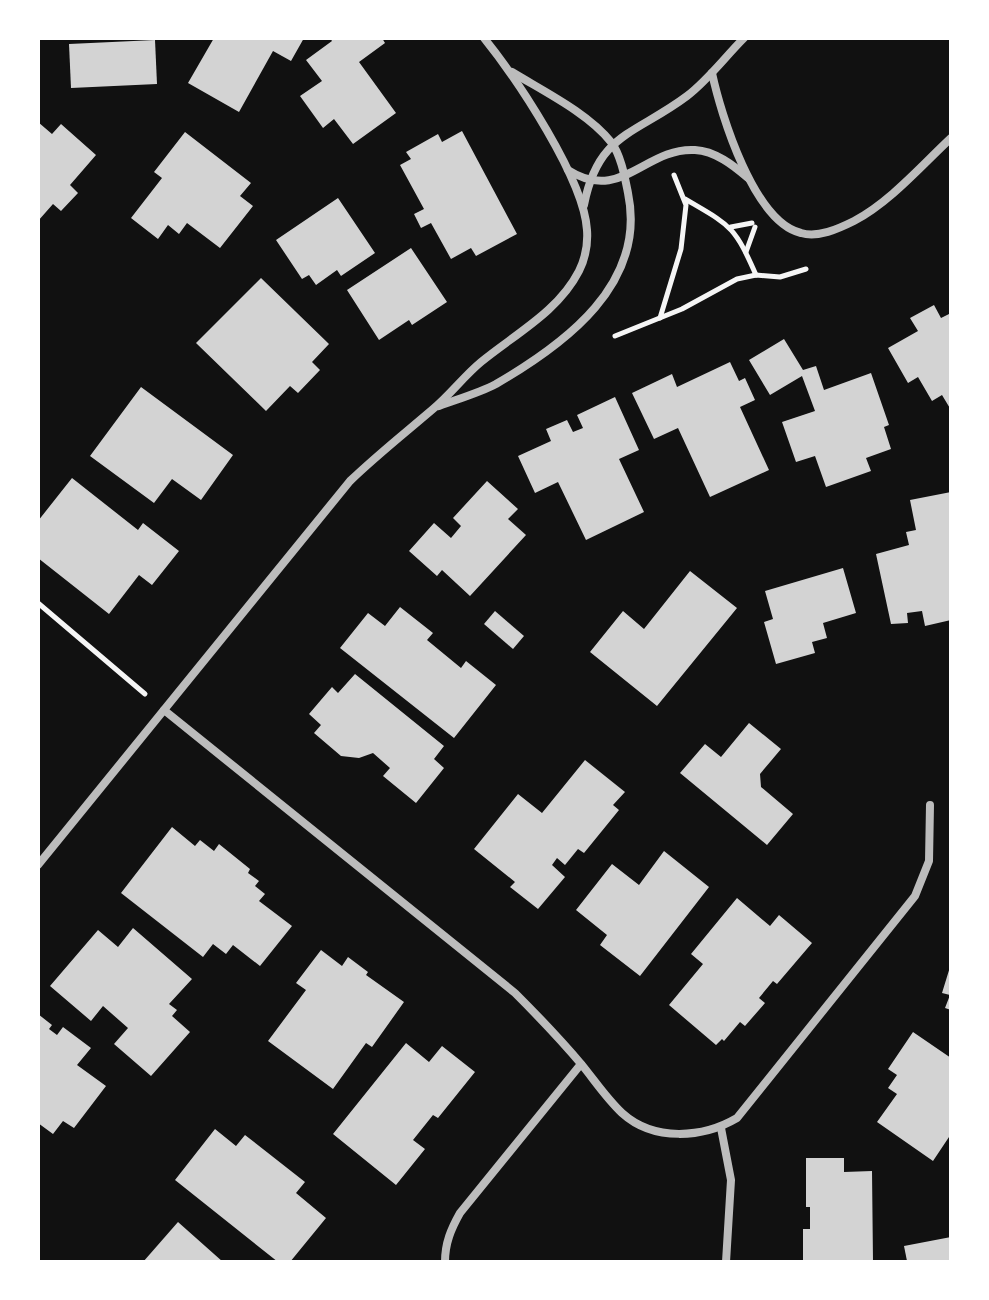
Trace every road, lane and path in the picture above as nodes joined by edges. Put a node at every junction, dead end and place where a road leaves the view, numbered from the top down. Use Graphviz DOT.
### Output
graph roads {
  1 [pos="484,38"];
  2 [pos="744,38"];
  3 [pos="511,72"];
  4 [pos="712,73"];
  5 [pos="951,138"];
  6 [pos="612,143"];
  7 [pos="666,156"];
  8 [pos="568,170"];
  9 [pos="625,177"];
  10 [pos="589,180"];
  11 [pos="752,181"];
  12 [pos="684,199"];
  13 [pos="583,208"];
  14 [pos="757,222"];
  15 [pos="731,227"];
  16 [pos="806,269"];
  17 [pos="756,275"];
  18 [pos="660,318"];
  19 [pos="615,336"];
  20 [pos="435,408"];
  21 [pos="38,603"];
  22 [pos="164,710"];
  23 [pos="930,805"];
  24 [pos="38,865"];
  25 [pos="581,1064"];
  26 [pos="721,1128"];
  27 [pos="445,1262"];
  28 [pos="726,1262"];
  1 -- 3 [label="street"];
  2 -- 4 [label="street"];
  3 -- 6 [label="street"];
  3 -- 8 [label="street"];
  4 -- 6 [label="street"];
  4 -- 11 [label="street"];
  5 -- 11 [label="street"];
  6 -- 9 [label="street"];
  6 -- 10 [label="street"];
  7 -- 9 [label="street"];
  7 -- 11 [label="street"];
  7 -- 12 [label="path"];
  8 -- 10 [label="street"];
  8 -- 13 [label="street"];
  9 -- 10 [label="street"];
  9 -- 20 [label="street"];
  10 -- 13 [label="street"];
  12 -- 15 [label="path"];
  12 -- 18 [label="path"];
  13 -- 20 [label="street"];
  14 -- 15 [label="path"];
  15 -- 17 [label="path"];
  16 -- 17 [label="path"];
  17 -- 18 [label="path"];
  18 -- 19 [label="path"];
  20 -- 22 [label="street"];
  21 -- 22 [label="path"];
  22 -- 24 [label="street"];
  22 -- 25 [label="street"];
  23 -- 26 [label="street"];
  25 -- 26 [label="street"];
  25 -- 27 [label="street"];
  26 -- 28 [label="street"];
}
